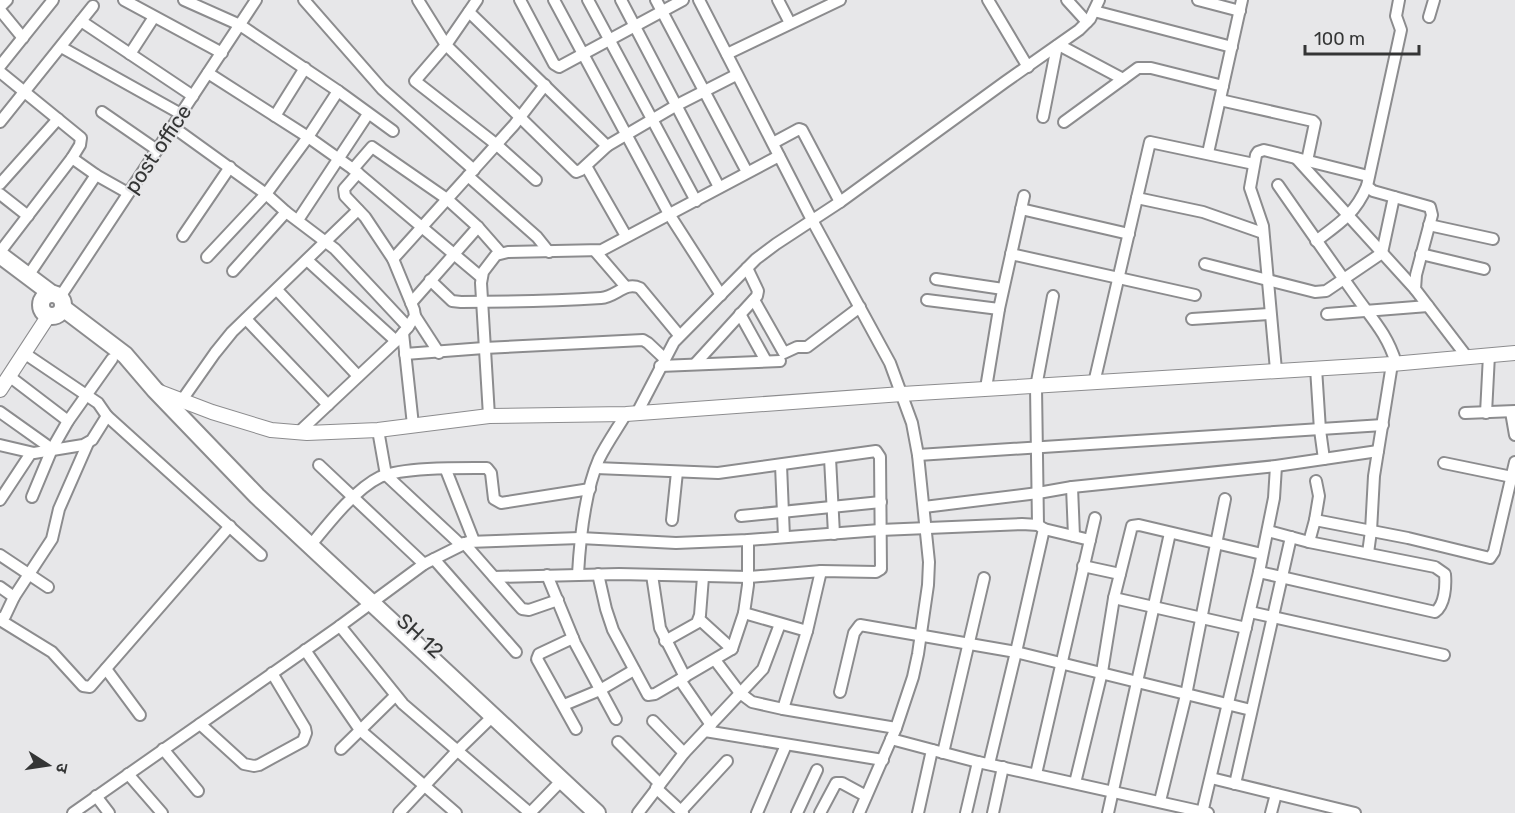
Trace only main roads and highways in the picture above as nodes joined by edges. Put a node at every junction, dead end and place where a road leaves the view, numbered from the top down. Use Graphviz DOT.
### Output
graph roads {
  1 [pos="0,254"];
  2 [pos="0,266"];
  3 [pos="52,306"];
  4 [pos="1515,353"];
  5 [pos="4,376"];
  6 [pos="0,390"];
  7 [pos="155,390"];
  8 [pos="375,600"];
  9 [pos="597,813"];
  10 [pos="609,813"];
  1 -- 3 [label="highway, SH 12"];
  2 -- 3 [label="highway, SH 12"];
  3 -- 5 [label="main road"];
  3 -- 5 [label="main road"];
  3 -- 7 [label="highway, SH 12"];
  3 -- 7 [label="highway, SH 12"];
  4 -- 7 [label="main road"];
  5 -- 6 [label="main road"];
  7 -- 8 [label="highway, SH 12"];
  8 -- 9 [label="highway, SH 12"];
  8 -- 10 [label="highway, SH 12"];
}
